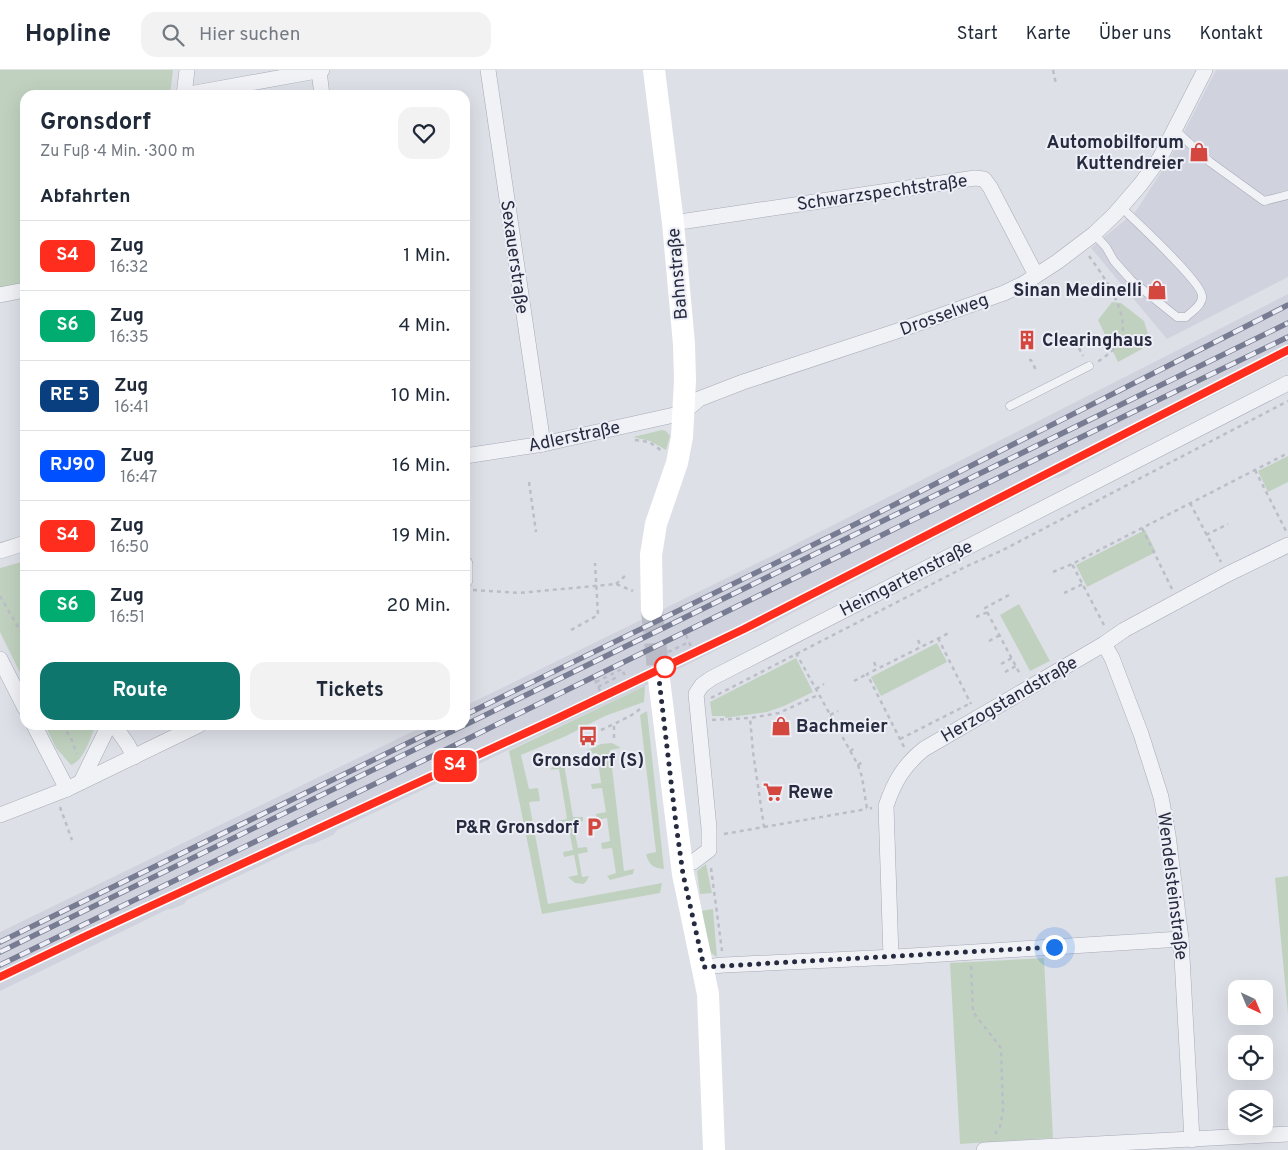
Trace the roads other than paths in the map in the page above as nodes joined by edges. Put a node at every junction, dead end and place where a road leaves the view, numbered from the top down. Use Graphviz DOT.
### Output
graph roads {
  1 [pos="187,70"];
  2 [pos="320,70"];
  3 [pos="488,70"];
  4 [pos="654,70"];
  5 [pos="1204,70"];
  6 [pos="185,90"];
  7 [pos="211,90"];
  8 [pos="322,90"];
  9 [pos="1175,130"];
  10 [pos="1288,195"];
  11 [pos="1121,207"];
  12 [pos="673,223"];
  13 [pos="1094,234"];
  14 [pos="1036,275"];
  15 [pos="20,291"];
  16 [pos="0,295"];
  17 [pos="1089,366"];
  18 [pos="1288,383"];
  19 [pos="1010,406"];
  20 [pos="683,413"];
  21 [pos="543,444"];
  22 [pos="470,455"];
  23 [pos="1287,538"];
  24 [pos="20,544"];
  25 [pos="0,550"];
  26 [pos="652,610"];
  27 [pos="1107,641"];
  28 [pos="0,660"];
  29 [pos="659,679"];
  30 [pos="20,698"];
  31 [pos="36,730"];
  32 [pos="107,730"];
  33 [pos="118,730"];
  34 [pos="189,730"];
  35 [pos="134,757"];
  36 [pos="81,782"];
  37 [pos="62,795"];
  38 [pos="0,815"];
  39 [pos="682,865"];
  40 [pos="1181,939"];
  41 [pos="891,957"];
  42 [pos="704,967"];
  43 [pos="1288,1134"];
  44 [pos="1192,1140"];
  45 [pos="714,1150"];
  46 [pos="989,1150"];
  1 -- 6 [label="street"];
  2 -- 7 [label="street"];
  2 -- 8 [label="street"];
  3 -- 21 [label="street, Sexauerstraße"];
  4 -- 12 [label="street, Bahnstraße"];
  5 -- 9 [label="street, Drosselweg"];
  9 -- 10 [label="lane"];
  9 -- 11 [label="street, Drosselweg"];
  11 -- 13 [label="street, Drosselweg"];
  11 -- 13 [label="lane"];
  12 -- 14 [label="street, Schwarzspechtstraße"];
  12 -- 20 [label="street, Bahnstraße"];
  13 -- 14 [label="street, Drosselweg"];
  14 -- 20 [label="street, Drosselweg"];
  15 -- 16 [label="street"];
  17 -- 19 [label="lane"];
  18 -- 39 [label="street, Heimgartenstraße"];
  20 -- 21 [label="street, Adlerstraße"];
  20 -- 26 [label="street, Bahnstraße"];
  21 -- 22 [label="street, Adlerstraße"];
  23 -- 27 [label="street, Herzogstandstraße"];
  24 -- 25 [label="street"];
  27 -- 40 [label="street, Wendelsteinstraße"];
  27 -- 41 [label="street, Herzogstandstraße"];
  28 -- 30 [label="street"];
  29 -- 39 [label="street"];
  31 -- 37 [label="street"];
  32 -- 36 [label="street"];
  33 -- 35 [label="street"];
  34 -- 35 [label="street"];
  35 -- 36 [label="street"];
  36 -- 37 [label="street"];
  37 -- 38 [label="street"];
  39 -- 42 [label="street"];
  40 -- 41 [label="street"];
  40 -- 44 [label="street, Wendelsteinstraße"];
  41 -- 42 [label="street"];
  42 -- 45 [label="street"];
  43 -- 44 [label="street"];
  44 -- 46 [label="street"];
}
